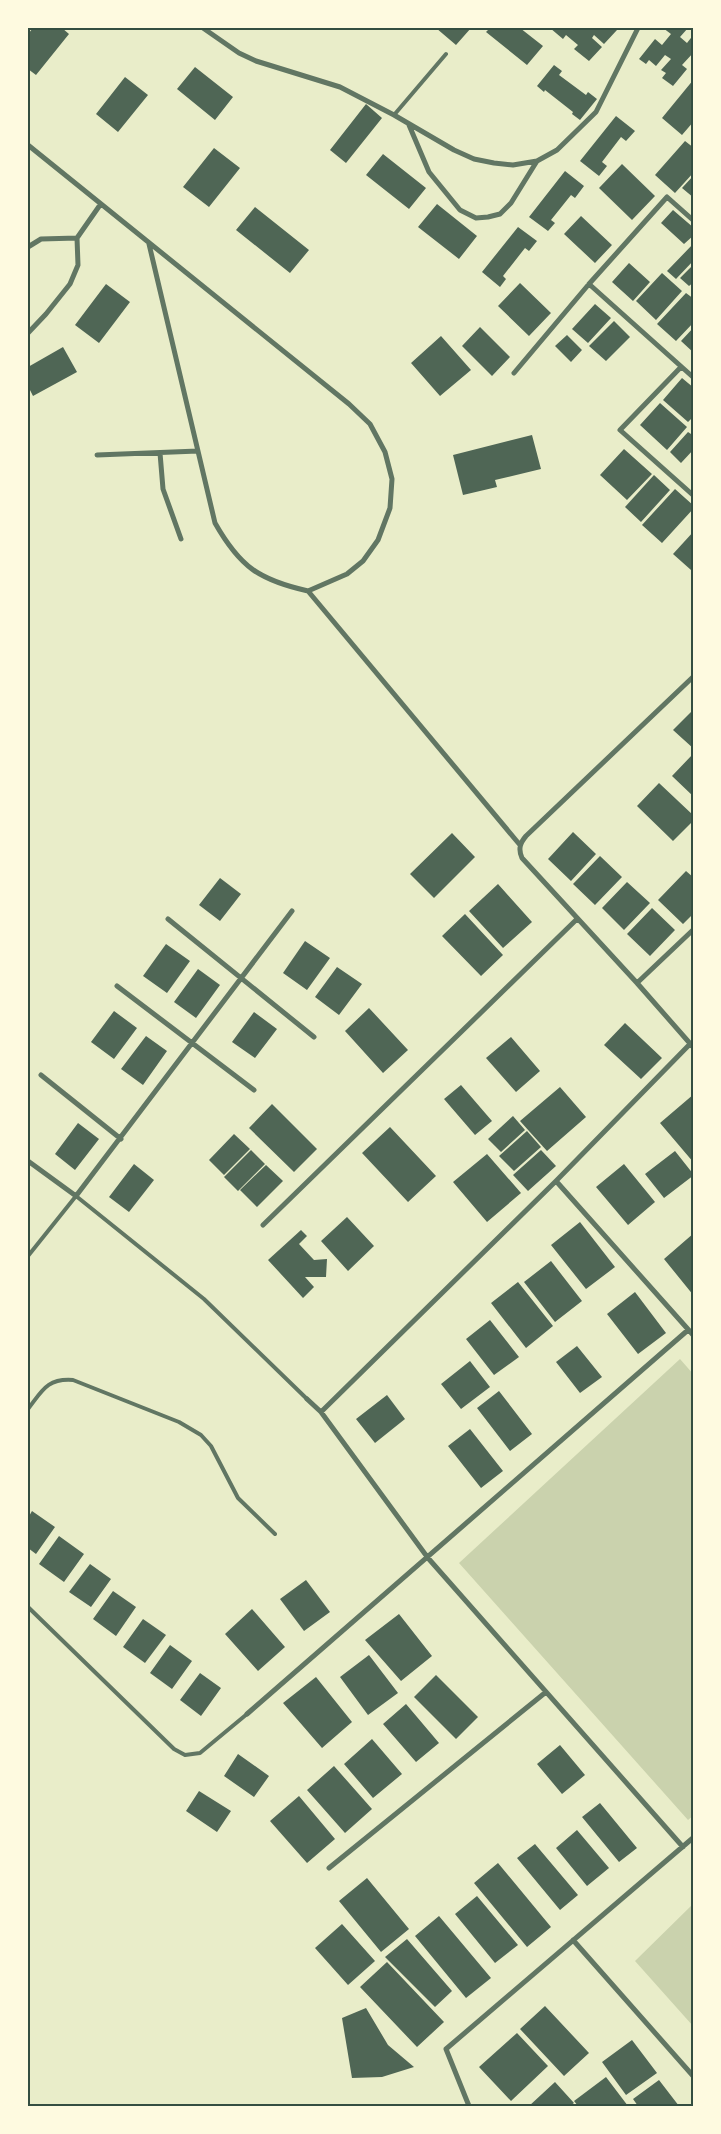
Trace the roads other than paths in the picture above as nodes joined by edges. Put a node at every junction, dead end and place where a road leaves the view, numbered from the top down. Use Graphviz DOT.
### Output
graph roads {
  1 [pos="203,28"];
  2 [pos="638,28"];
  3 [pos="446,54"];
  4 [pos="394,115"];
  5 [pos="409,125"];
  6 [pos="28,145"];
  7 [pos="537,161"];
  8 [pos="100,204"];
  9 [pos="694,221"];
  10 [pos="77,238"];
  11 [pos="149,244"];
  12 [pos="28,247"];
  13 [pos="589,284"];
  14 [pos="28,332"];
  15 [pos="681,368"];
  16 [pos="514,373"];
  17 [pos="694,378"];
  18 [pos="198,451"];
  19 [pos="160,453"];
  20 [pos="98,455"];
  21 [pos="694,496"];
  22 [pos="181,540"];
  23 [pos="308,591"];
  24 [pos="694,676"];
  25 [pos="520,844"];
  26 [pos="292,911"];
  27 [pos="168,919"];
  28 [pos="577,920"];
  29 [pos="694,929"];
  30 [pos="243,978"];
  31 [pos="637,984"];
  32 [pos="117,986"];
  33 [pos="314,1037"];
  34 [pos="193,1041"];
  35 [pos="692,1046"];
  36 [pos="41,1075"];
  37 [pos="254,1090"];
  38 [pos="121,1139"];
  39 [pos="28,1161"];
  40 [pos="556,1181"];
  41 [pos="76,1196"];
  42 [pos="263,1225"];
  43 [pos="28,1256"];
  44 [pos="688,1330"];
  45 [pos="694,1336"];
  46 [pos="307,1399"];
  47 [pos="28,1409"];
  48 [pos="321,1412"];
  49 [pos="275,1534"];
  50 [pos="428,1558"];
  51 [pos="28,1607"];
  52 [pos="546,1692"];
  53 [pos="247,1714"];
  54 [pos="694,1837"];
  55 [pos="683,1847"];
  56 [pos="329,1868"];
  57 [pos="573,1940"];
  58 [pos="694,2077"];
  59 [pos="469,2106"];
  1 -- 4 [label="street"];
  2 -- 7 [label="street"];
  3 -- 4 [label="lane"];
  4 -- 5 [label="street"];
  5 -- 7 [label="street"];
  5 -- 7 [label="street"];
  6 -- 8 [label="street"];
  8 -- 10 [label="street"];
  8 -- 11 [label="street"];
  9 -- 13 [label="street"];
  10 -- 12 [label="street"];
  10 -- 14 [label="street"];
  11 -- 18 [label="street"];
  11 -- 23 [label="street"];
  13 -- 15 [label="street"];
  13 -- 16 [label="street"];
  15 -- 17 [label="street"];
  15 -- 21 [label="street"];
  18 -- 19 [label="street"];
  18 -- 23 [label="street"];
  19 -- 20 [label="street"];
  19 -- 22 [label="street"];
  23 -- 25 [label="street"];
  24 -- 25 [label="street"];
  25 -- 28 [label="street"];
  26 -- 30 [label="street"];
  27 -- 30 [label="street"];
  28 -- 31 [label="street"];
  28 -- 42 [label="street"];
  29 -- 31 [label="street"];
  30 -- 33 [label="street"];
  30 -- 34 [label="street"];
  31 -- 35 [label="street"];
  32 -- 34 [label="street"];
  34 -- 37 [label="street"];
  34 -- 38 [label="street"];
  35 -- 40 [label="street"];
  36 -- 38 [label="street"];
  38 -- 41 [label="street"];
  39 -- 41 [label="street"];
  40 -- 44 [label="street"];
  40 -- 48 [label="street"];
  41 -- 43 [label="lane"];
  41 -- 46 [label="lane"];
  44 -- 45 [label="street"];
  44 -- 50 [label="street"];
  46 -- 48 [label="street"];
  47 -- 49 [label="lane"];
  48 -- 50 [label="street"];
  50 -- 52 [label="street"];
  50 -- 53 [label="street"];
  51 -- 53 [label="lane"];
  52 -- 55 [label="street"];
  52 -- 56 [label="street"];
  54 -- 55 [label="street"];
  55 -- 57 [label="street"];
  57 -- 58 [label="street"];
  57 -- 59 [label="street"];
}
